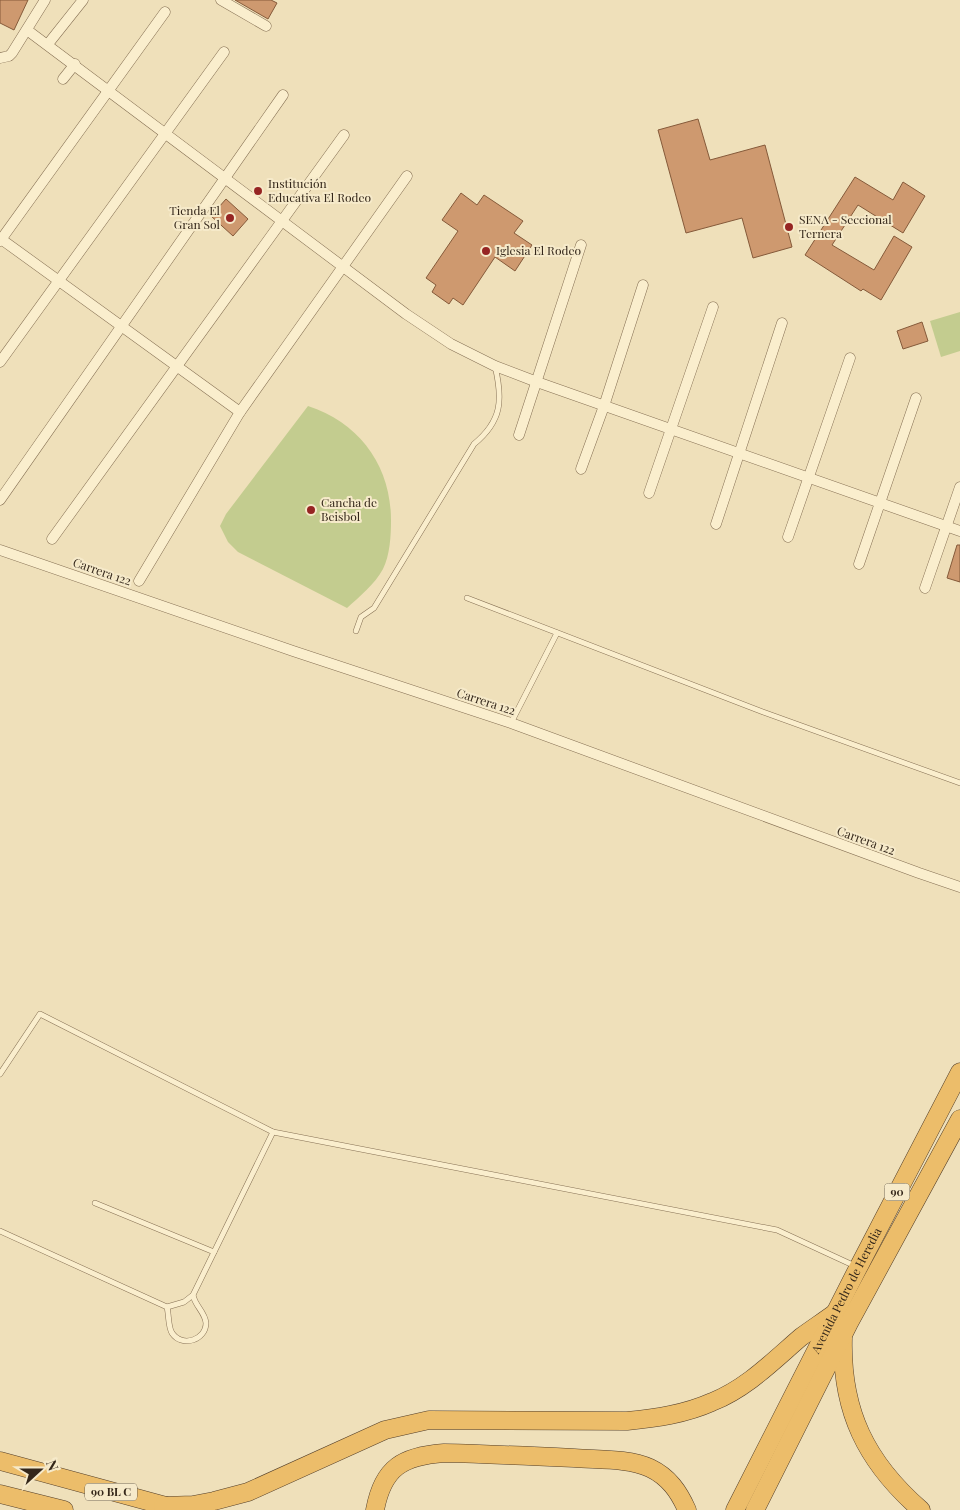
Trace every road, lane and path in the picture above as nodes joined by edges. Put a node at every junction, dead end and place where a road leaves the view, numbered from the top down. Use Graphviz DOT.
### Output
graph roads {
  1 [pos="45,0"];
  2 [pos="83,0"];
  3 [pos="221,0"];
  4 [pos="166,12"];
  5 [pos="266,26"];
  6 [pos="27,30"];
  7 [pos="48,44"];
  8 [pos="224,52"];
  9 [pos="0,58"];
  10 [pos="75,64"];
  11 [pos="63,80"];
  12 [pos="109,90"];
  13 [pos="283,95"];
  14 [pos="166,133"];
  15 [pos="344,135"];
  16 [pos="407,176"];
  17 [pos="225,178"];
  18 [pos="282,220"];
  19 [pos="0,240"];
  20 [pos="581,245"];
  21 [pos="344,267"];
  22 [pos="58,281"];
  23 [pos="643,285"];
  24 [pos="713,307"];
  25 [pos="782,323"];
  26 [pos="121,326"];
  27 [pos="850,358"];
  28 [pos="0,362"];
  29 [pos="177,366"];
  30 [pos="495,366"];
  31 [pos="537,382"];
  32 [pos="916,398"];
  33 [pos="604,406"];
  34 [pos="240,412"];
  35 [pos="671,430"];
  36 [pos="519,435"];
  37 [pos="738,453"];
  38 [pos="581,469"];
  39 [pos="809,478"];
  40 [pos="960,487"];
  41 [pos="649,493"];
  42 [pos="0,500"];
  43 [pos="881,504"];
  44 [pos="716,524"];
  45 [pos="946,526"];
  46 [pos="960,531"];
  47 [pos="788,537"];
  48 [pos="52,540"];
  49 [pos="0,550"];
  50 [pos="859,564"];
  51 [pos="139,581"];
  52 [pos="924,588"];
  53 [pos="467,598"];
  54 [pos="356,631"];
  55 [pos="557,633"];
  56 [pos="511,723"];
  57 [pos="960,783"];
  58 [pos="960,887"];
  59 [pos="960,1072"];
  60 [pos="0,1074"];
  61 [pos="960,1119"];
  62 [pos="273,1132"];
  63 [pos="94,1203"];
  64 [pos="0,1231"];
  65 [pos="214,1252"];
  66 [pos="858,1268"];
  67 [pos="193,1295"];
  68 [pos="167,1307"];
  69 [pos="835,1313"];
  70 [pos="843,1334"];
  71 [pos="0,1461"];
  72 [pos="0,1494"];
  73 [pos="171,1508"];
  74 [pos="64,1510"];
  75 [pos="375,1510"];
  76 [pos="687,1510"];
  77 [pos="735,1510"];
  78 [pos="755,1510"];
  79 [pos="921,1510"];
  1 -- 6 [label="street"];
  2 -- 7 [label="street"];
  3 -- 5 [label="street"];
  4 -- 12 [label="street"];
  6 -- 7 [label="street"];
  6 -- 9 [label="street"];
  7 -- 10 [label="street"];
  8 -- 14 [label="street"];
  10 -- 11 [label="street"];
  10 -- 12 [label="street"];
  12 -- 14 [label="street"];
  12 -- 19 [label="street"];
  13 -- 17 [label="street"];
  14 -- 17 [label="street"];
  14 -- 22 [label="street"];
  15 -- 18 [label="street"];
  16 -- 21 [label="street"];
  17 -- 18 [label="street"];
  17 -- 26 [label="street"];
  18 -- 21 [label="street"];
  18 -- 29 [label="street"];
  19 -- 22 [label="street"];
  20 -- 31 [label="street"];
  21 -- 30 [label="street"];
  21 -- 34 [label="street"];
  22 -- 26 [label="street"];
  22 -- 28 [label="street"];
  23 -- 33 [label="street"];
  24 -- 35 [label="street"];
  25 -- 37 [label="street"];
  26 -- 29 [label="street"];
  26 -- 42 [label="street"];
  27 -- 39 [label="street"];
  29 -- 34 [label="street"];
  29 -- 48 [label="street"];
  30 -- 31 [label="street"];
  30 -- 54 [label="lane"];
  31 -- 33 [label="street"];
  31 -- 36 [label="street"];
  32 -- 43 [label="street"];
  33 -- 35 [label="street"];
  33 -- 38 [label="street"];
  34 -- 51 [label="street"];
  35 -- 37 [label="street"];
  35 -- 41 [label="street"];
  37 -- 39 [label="street"];
  37 -- 44 [label="street"];
  39 -- 43 [label="street"];
  39 -- 47 [label="street"];
  40 -- 45 [label="street"];
  43 -- 45 [label="street"];
  43 -- 50 [label="street"];
  45 -- 46 [label="street"];
  45 -- 52 [label="street"];
  49 -- 56 [label="street, Carrera 122"];
  53 -- 55 [label="lane"];
  55 -- 56 [label="lane"];
  55 -- 57 [label="lane"];
  56 -- 58 [label="street, Carrera 122"];
  59 -- 66 [label="highway, Avenida Pedro de Heredia / 90"];
  60 -- 62 [label="lane"];
  61 -- 70 [label="highway, Avenida Pedro de Heredia / 90"];
  62 -- 65 [label="lane"];
  62 -- 66 [label="lane"];
  63 -- 65 [label="lane"];
  64 -- 68 [label="lane"];
  65 -- 67 [label="lane"];
  66 -- 69 [label="highway, Avenida Pedro de Heredia / 90"];
  67 -- 68 [label="lane"];
  67 -- 68 [label="lane"];
  69 -- 73 [label="highway"];
  69 -- 77 [label="highway, Avenida Pedro de Heredia / 90"];
  70 -- 78 [label="highway, Avenida Pedro de Heredia / 90"];
  70 -- 79 [label="highway"];
  71 -- 73 [label="highway, 90 BL C"];
  72 -- 74 [label="highway"];
  75 -- 76 [label="highway"];
}
